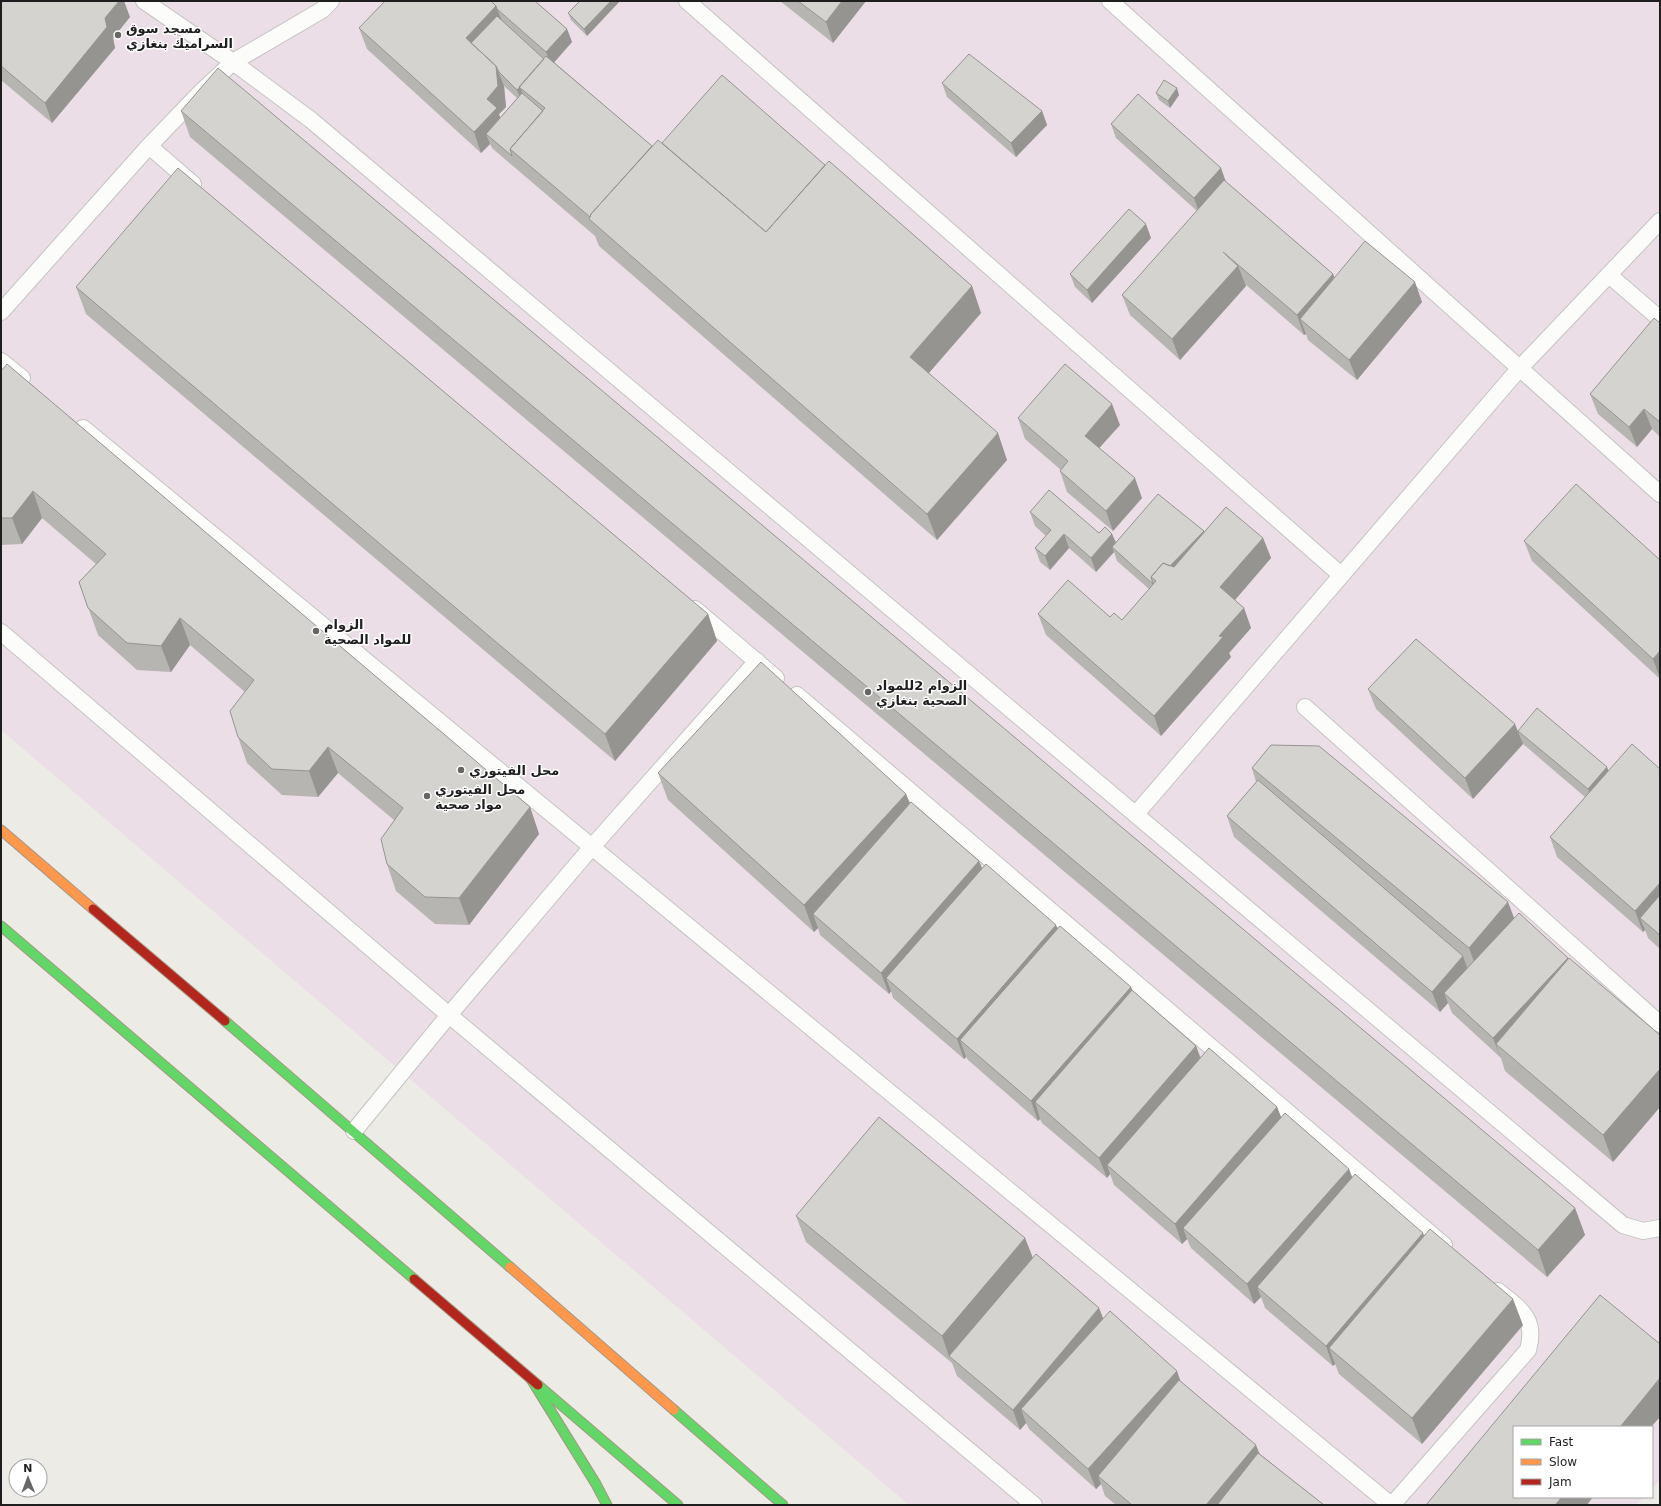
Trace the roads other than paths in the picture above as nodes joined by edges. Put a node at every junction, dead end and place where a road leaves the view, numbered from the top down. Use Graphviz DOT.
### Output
graph roads {
  1 [pos="144,1"];
  2 [pos="331,1"];
  3 [pos="687,1"];
  4 [pos="1110,1"];
  5 [pos="233,62"];
  6 [pos="149,146"];
  7 [pos="203,192"];
  8 [pos="1660,221"];
  9 [pos="1609,275"];
  10 [pos="1,312"];
  11 [pos="1660,319"];
  12 [pos="1,361"];
  13 [pos="1518,369"];
  14 [pos="32,386"];
  15 [pos="69,417"];
  16 [pos="1660,494"];
  17 [pos="1341,575"];
  18 [pos="684,600"];
  19 [pos="1,632"];
  20 [pos="757,662"];
  21 [pos="1305,707"];
  22 [pos="1136,814"];
  23 [pos="1,830"];
  24 [pos="591,848"];
  25 [pos="1,926"];
  26 [pos="449,1015"];
  27 [pos="1660,1024"];
  28 [pos="354,1131"];
  29 [pos="1660,1228"];
  30 [pos="1455,1254"];
  31 [pos="1486,1280"];
  32 [pos="531,1379"];
  33 [pos="607,1505"];
  34 [pos="678,1505"];
  35 [pos="783,1505"];
  36 [pos="1034,1505"];
  37 [pos="1391,1505"];
  1 -- 5 [label="lane"];
  2 -- 5 [label="lane"];
  3 -- 17 [label="lane"];
  4 -- 13 [label="lane"];
  5 -- 6 [label="lane"];
  5 -- 22 [label="lane"];
  6 -- 7 [label="lane"];
  6 -- 10 [label="lane"];
  8 -- 9 [label="lane"];
  9 -- 11 [label="lane"];
  9 -- 13 [label="lane"];
  12 -- 14 [label="lane"];
  13 -- 16 [label="lane"];
  13 -- 17 [label="lane"];
  15 -- 24 [label="lane"];
  17 -- 22 [label="lane"];
  18 -- 20 [label="lane"];
  19 -- 26 [label="lane"];
  20 -- 24 [label="lane"];
  20 -- 30 [label="lane"];
  21 -- 27 [label="lane"];
  22 -- 29 [label="lane"];
  23 -- 28 [label="main road"];
  24 -- 26 [label="lane"];
  24 -- 37 [label="lane"];
  25 -- 32 [label="main road"];
  26 -- 28 [label="lane"];
  26 -- 36 [label="lane"];
  28 -- 35 [label="main road"];
  31 -- 37 [label="lane"];
  32 -- 33 [label="main road"];
  32 -- 34 [label="main road"];
}
